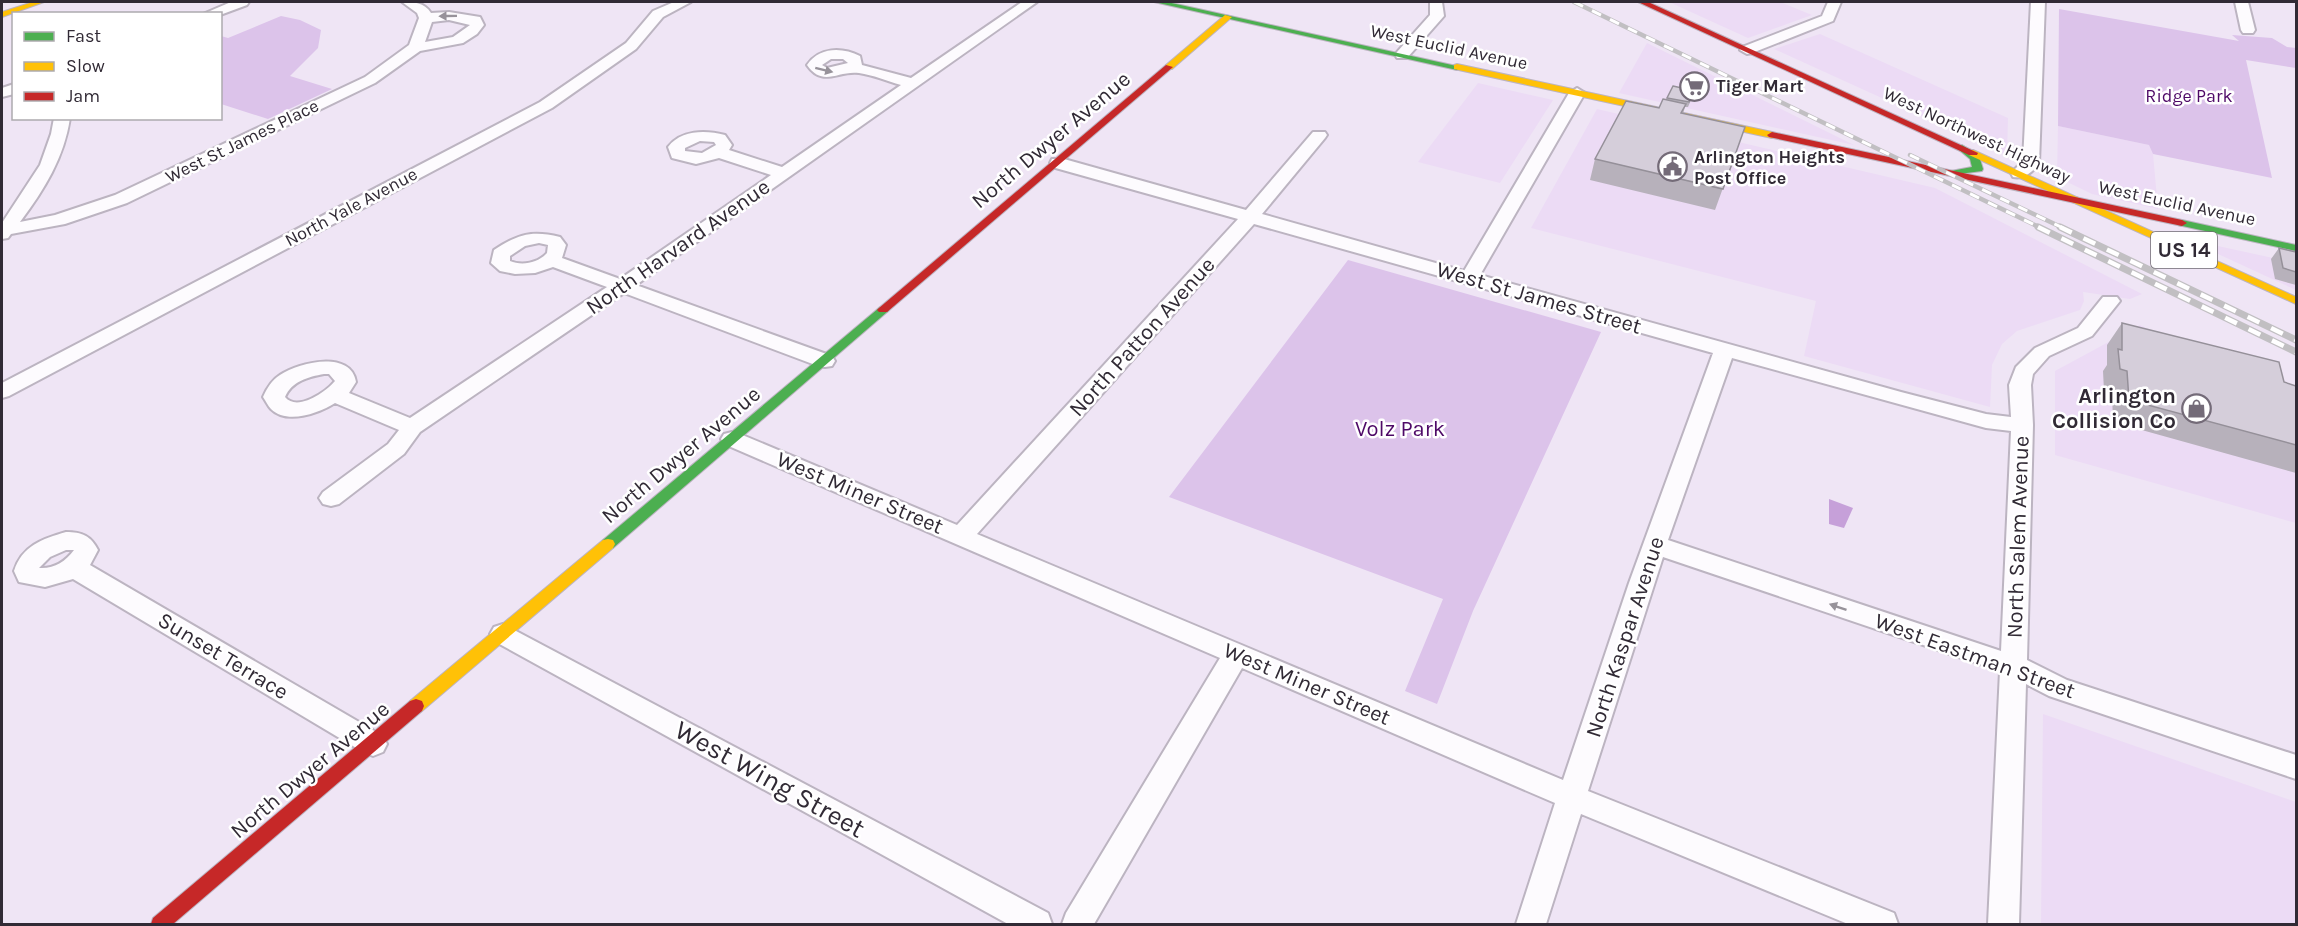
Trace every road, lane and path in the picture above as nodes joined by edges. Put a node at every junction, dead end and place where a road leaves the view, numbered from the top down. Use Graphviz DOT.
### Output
graph roads {
  1 [pos="40,2"];
  2 [pos="242,2"];
  3 [pos="408,2"];
  4 [pos="684,2"];
  5 [pos="1030,2"];
  6 [pos="1158,2"];
  7 [pos="1436,2"];
  8 [pos="1642,2"];
  9 [pos="1834,2"];
  10 [pos="2038,2"];
  11 [pos="2241,2"];
  12 [pos="654,8"];
  13 [pos="215,12"];
  14 [pos="2,15"];
  15 [pos="1228,17"];
  16 [pos="426,18"];
  17 [pos="2248,30"];
  18 [pos="416,47"];
  19 [pos="1747,50"];
  20 [pos="1402,55"];
  21 [pos="851,68"];
  22 [pos="913,83"];
  23 [pos="1577,93"];
  24 [pos="62,120"];
  25 [pos="1732,127"];
  26 [pos="1319,135"];
  27 [pos="1961,147"];
  28 [pos="718,152"];
  29 [pos="1058,163"];
  30 [pos="783,173"];
  31 [pos="1955,173"];
  32 [pos="2019,173"];
  33 [pos="2072,199"];
  34 [pos="1251,216"];
  35 [pos="2117,219"];
  36 [pos="3,232"];
  37 [pos="2296,248"];
  38 [pos="2296,258"];
  39 [pos="551,260"];
  40 [pos="1469,278"];
  41 [pos="622,286"];
  42 [pos="2296,301"];
  43 [pos="2110,302"];
  44 [pos="1724,351"];
  45 [pos="825,361"];
  46 [pos="2,391"];
  47 [pos="335,395"];
  48 [pos="2022,425"];
  49 [pos="412,427"];
  50 [pos="732,439"];
  51 [pos="331,498"];
  52 [pos="961,536"];
  53 [pos="1654,545"];
  54 [pos="73,567"];
  55 [pos="503,634"];
  56 [pos="1236,655"];
  57 [pos="2013,666"];
  58 [pos="373,744"];
  59 [pos="2296,767"];
  60 [pos="1572,797"];
  61 [pos="160,924"];
  62 [pos="1037,924"];
  63 [pos="1077,924"];
  64 [pos="1531,924"];
  65 [pos="1883,924"];
  66 [pos="2003,924"];
  1 -- 14 [label="main road"];
  2 -- 13 [label="street"];
  3 -- 16 [label="street"];
  4 -- 12 [label="street, North Yale Avenue"];
  5 -- 22 [label="street, North Harvard Avenue"];
  6 -- 15 [label="main road, West Euclid Avenue"];
  7 -- 20 [label="street"];
  8 -- 19 [label="main road, West Northwest Highway / US 14"];
  9 -- 19 [label="street"];
  10 -- 32 [label="street"];
  11 -- 17 [label="street"];
  12 -- 46 [label="street, North Yale Avenue"];
  15 -- 20 [label="main road, West Euclid Avenue"];
  15 -- 29 [label="main road, North Dwyer Avenue"];
  16 -- 18 [label="street"];
  18 -- 16 [label="street, one-way"];
  18 -- 36 [label="street, West St James Place"];
  19 -- 27 [label="main road, West Northwest Highway / US 14"];
  20 -- 23 [label="main road, West Euclid Avenue"];
  21 -- 22 [label="street"];
  22 -- 30 [label="street, North Harvard Avenue"];
  23 -- 25 [label="main road, West Euclid Avenue"];
  23 -- 40 [label="street"];
  24 -- 36 [label="street"];
  25 -- 31 [label="main road, West Euclid Avenue"];
  25 -- 35 [label="main road, West Euclid Avenue"];
  26 -- 34 [label="street, North Patton Avenue"];
  27 -- 31 [label="main road"];
  27 -- 32 [label="main road, West Northwest Highway / US 14"];
  28 -- 30 [label="street"];
  29 -- 34 [label="street, West St James Street"];
  29 -- 45 [label="main road, North Dwyer Avenue"];
  30 -- 41 [label="street, North Harvard Avenue"];
  31 -- 33 [label="main road, West Euclid Avenue"];
  32 -- 33 [label="main road, West Northwest Highway / US 14"];
  33 -- 35 [label="main road, West Northwest Highway / US 14"];
  33 -- 37 [label="main road, West Euclid Avenue"];
  34 -- 40 [label="street, West St James Street"];
  34 -- 52 [label="street, North Patton Avenue"];
  35 -- 38 [label="main road, West Euclid Avenue"];
  35 -- 42 [label="main road, West Northwest Highway / US 14"];
  39 -- 41 [label="street"];
  40 -- 44 [label="street, West St James Street"];
  41 -- 45 [label="street"];
  41 -- 49 [label="street, North Harvard Avenue"];
  43 -- 48 [label="street, North Salem Avenue"];
  44 -- 48 [label="street, West St James Street"];
  44 -- 53 [label="street, North Kaspar Avenue"];
  45 -- 50 [label="main road, North Dwyer Avenue"];
  47 -- 49 [label="street"];
  48 -- 57 [label="street, North Salem Avenue"];
  49 -- 51 [label="street, North Harvard Avenue"];
  50 -- 52 [label="street, West Miner Street"];
  50 -- 55 [label="main road, North Dwyer Avenue"];
  52 -- 56 [label="street, West Miner Street"];
  57 -- 53 [label="street, West Eastman Street, one-way"];
  53 -- 60 [label="street, North Kaspar Avenue"];
  54 -- 58 [label="street, Sunset Terrace"];
  55 -- 58 [label="main road, North Dwyer Avenue"];
  55 -- 62 [label="street, West Wing Street"];
  56 -- 60 [label="street, West Miner Street"];
  56 -- 63 [label="street"];
  57 -- 59 [label="street, West Eastman Street"];
  57 -- 66 [label="street, North Salem Avenue"];
  58 -- 61 [label="main road, North Dwyer Avenue"];
  60 -- 64 [label="street, North Kaspar Avenue"];
  60 -- 65 [label="street, West Miner Street"];
}
